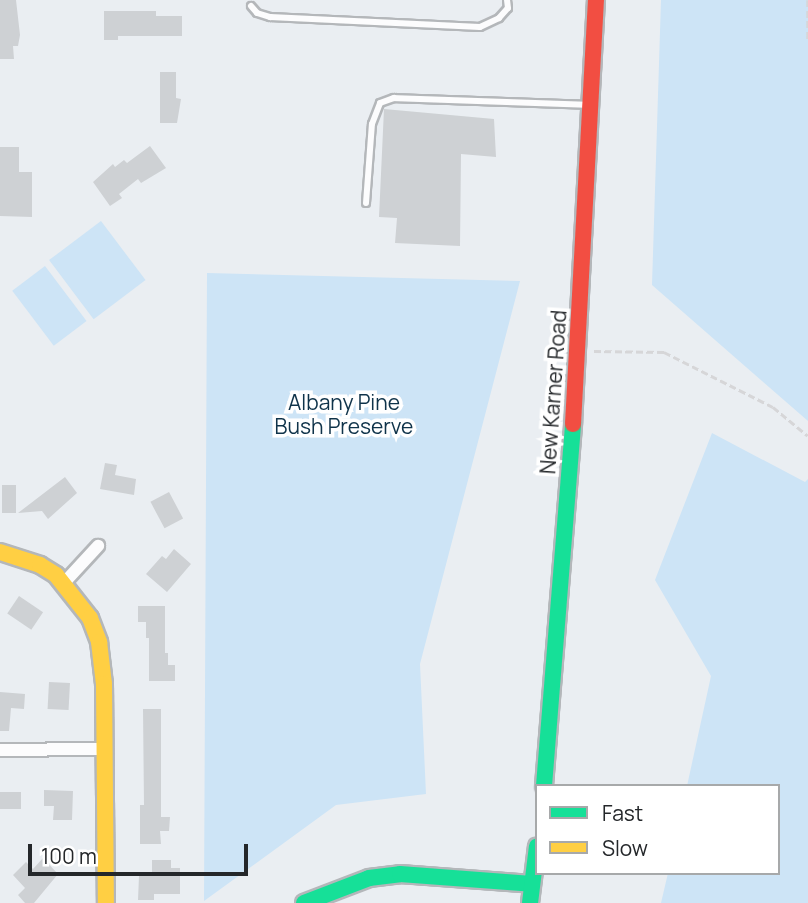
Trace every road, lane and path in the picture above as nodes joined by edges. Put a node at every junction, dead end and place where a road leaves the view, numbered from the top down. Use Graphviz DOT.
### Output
graph roads {
  1 [pos="507,0"];
  2 [pos="597,0"];
  3 [pos="807,0"];
  4 [pos="251,6"];
  5 [pos="808,40"];
  6 [pos="592,105"];
  7 [pos="366,203"];
  8 [pos="578,351"];
  9 [pos="808,436"];
  10 [pos="98,546"];
  11 [pos="0,552"];
  12 [pos="63,583"];
  13 [pos="104,749"];
  14 [pos="0,750"];
  15 [pos="544,784"];
  16 [pos="535,861"];
  17 [pos="532,884"];
  18 [pos="106,903"];
  19 [pos="304,903"];
  20 [pos="530,903"];
  1 -- 4 [label="lane"];
  2 -- 6 [label="main road, New Karner Road"];
  3 -- 5 [label="path"];
  6 -- 7 [label="lane"];
  6 -- 8 [label="main road, New Karner Road"];
  8 -- 9 [label="path"];
  8 -- 15 [label="main road, New Karner Road"];
  10 -- 12 [label="street"];
  11 -- 12 [label="main road"];
  12 -- 13 [label="main road"];
  13 -- 14 [label="street"];
  13 -- 18 [label="main road"];
  16 -- 17 [label="main road"];
  17 -- 19 [label="main road"];
  17 -- 20 [label="main road"];
}
